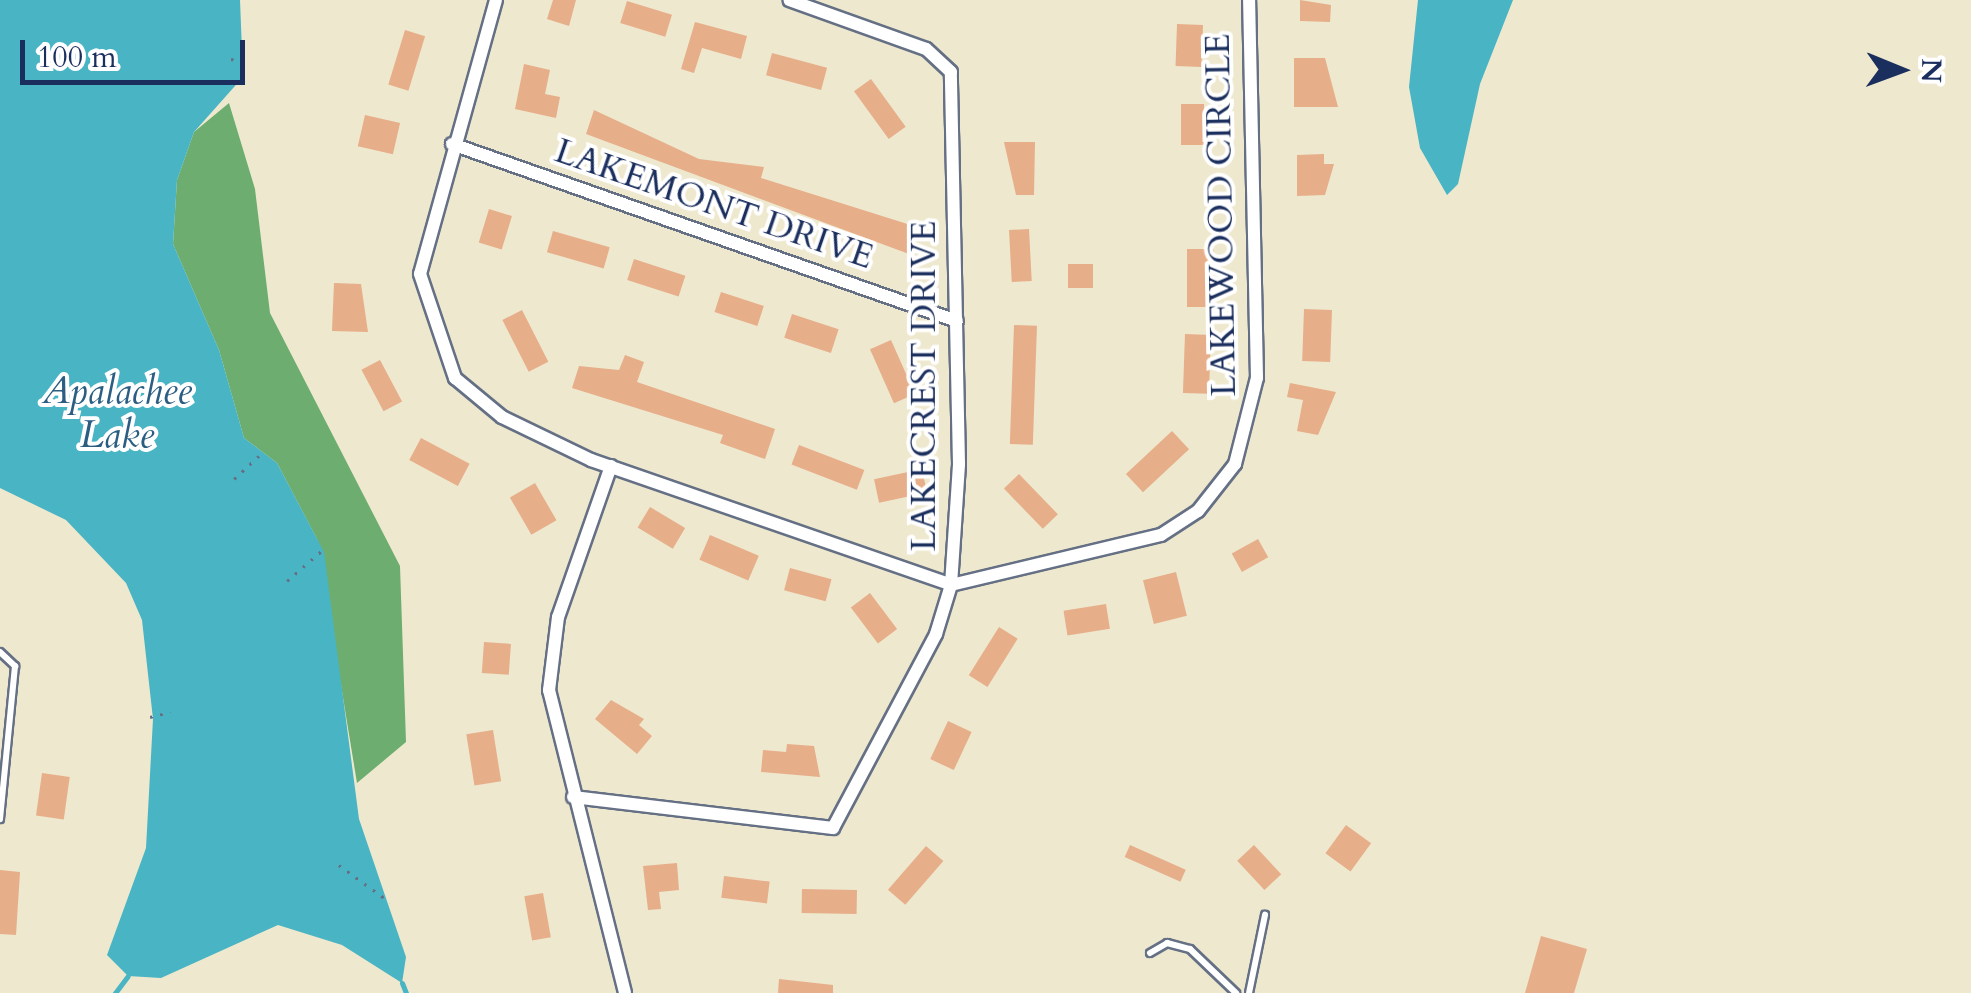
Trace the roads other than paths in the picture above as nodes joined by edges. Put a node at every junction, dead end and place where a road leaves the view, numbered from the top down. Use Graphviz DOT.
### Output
graph roads {
  1 [pos="496,0"];
  2 [pos="790,0"];
  3 [pos="1249,0"];
  4 [pos="452,144"];
  5 [pos="958,321"];
  6 [pos="610,466"];
  7 [pos="951,585"];
  8 [pos="0,652"];
  9 [pos="573,797"];
  10 [pos="0,819"];
  11 [pos="1265,915"];
  12 [pos="1150,953"];
  13 [pos="625,993"];
  14 [pos="1236,993"];
  15 [pos="1250,993"];
  1 -- 4 [label="street"];
  2 -- 5 [label="street, LAKECREST DRIVE"];
  3 -- 7 [label="street, LAKEWOOD CIRCLE"];
  4 -- 5 [label="street, LAKEMONT DRIVE"];
  4 -- 6 [label="street"];
  5 -- 7 [label="street, LAKECREST DRIVE"];
  6 -- 7 [label="street"];
  6 -- 9 [label="street"];
  7 -- 9 [label="street, LAKECREST DRIVE"];
  8 -- 10 [label="lane"];
  9 -- 13 [label="street"];
  11 -- 15 [label="lane"];
  12 -- 14 [label="lane"];
}
